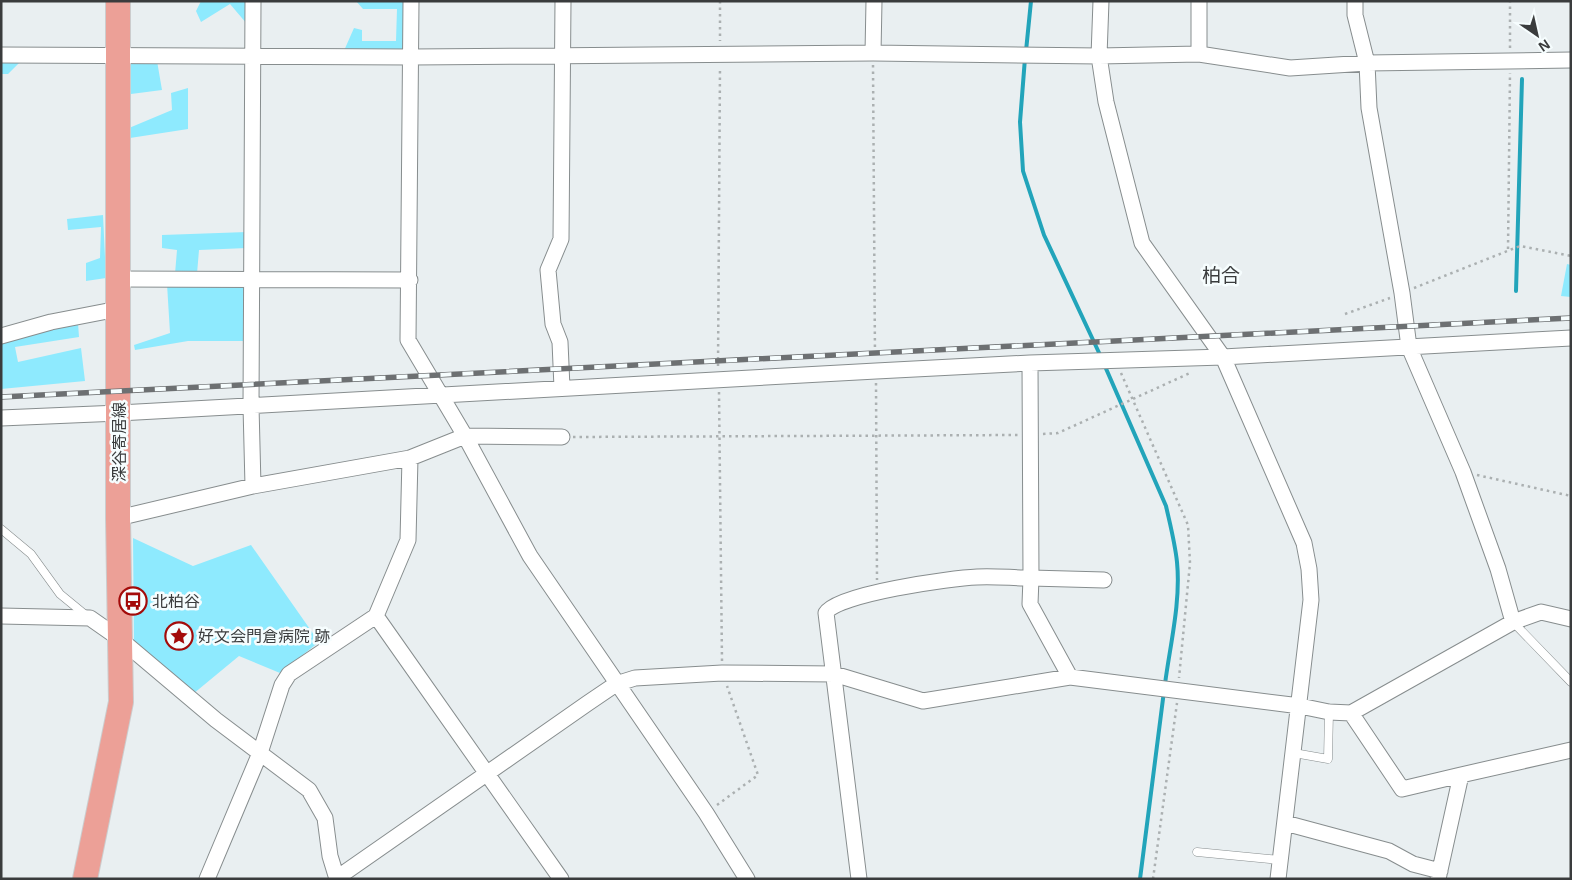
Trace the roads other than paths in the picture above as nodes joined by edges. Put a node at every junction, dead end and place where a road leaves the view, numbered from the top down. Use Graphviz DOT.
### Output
graph roads {
  1 [pos="118,1"];
  2 [pos="253,1"];
  3 [pos="411,1"];
  4 [pos="563,1"];
  5 [pos="874,1"];
  6 [pos="1101,1"];
  7 [pos="1200,1"];
  8 [pos="1355,1"];
  9 [pos="873,53"];
  10 [pos="117,54"];
  11 [pos="1199,54"];
  12 [pos="1,55"];
  13 [pos="562,55"];
  14 [pos="253,56"];
  15 [pos="1099,56"];
  16 [pos="412,57"];
  17 [pos="1571,60"];
  18 [pos="1367,63"];
  19 [pos="118,279"];
  20 [pos="252,280"];
  21 [pos="410,280"];
  22 [pos="118,309"];
  23 [pos="1,336"];
  24 [pos="1571,338"];
  25 [pos="1409,347"];
  26 [pos="1223,358"];
  27 [pos="1030,363"];
  28 [pos="562,388"];
  29 [pos="438,395"];
  30 [pos="251,406"];
  31 [pos="119,413"];
  32 [pos="1,418"];
  33 [pos="465,436"];
  34 [pos="562,437"];
  35 [pos="410,458"];
  36 [pos="253,486"];
  37 [pos="118,518"];
  38 [pos="1,529"];
  39 [pos="1031,578"];
  40 [pos="1104,580"];
  41 [pos="1,616"];
  42 [pos="376,616"];
  43 [pos="90,618"];
  44 [pos="1571,619"];
  45 [pos="1513,622"];
  46 [pos="120,639"];
  47 [pos="834,674"];
  48 [pos="1070,677"];
  49 [pos="1571,682"];
  50 [pos="616,684"];
  51 [pos="1300,706"];
  52 [pos="1329,712"];
  53 [pos="1351,713"];
  54 [pos="1571,750"];
  55 [pos="260,753"];
  56 [pos="1294,754"];
  57 [pos="488,773"];
  58 [pos="1461,775"];
  59 [pos="1285,823"];
  60 [pos="1197,852"];
  61 [pos="1279,860"];
  62 [pos="1439,875"];
  63 [pos="337,878"];
  64 [pos="85,879"];
  65 [pos="207,879"];
  66 [pos="561,879"];
  67 [pos="747,879"];
  68 [pos="859,879"];
  69 [pos="1278,879"];
  1 -- 10 [label="main road, 深谷寄居線"];
  2 -- 14 [label="street"];
  3 -- 16 [label="street"];
  4 -- 13 [label="street"];
  5 -- 9 [label="street"];
  6 -- 15 [label="street"];
  7 -- 11 [label="street"];
  8 -- 18 [label="street"];
  9 -- 13 [label="street"];
  9 -- 15 [label="street"];
  10 -- 12 [label="street"];
  10 -- 14 [label="street"];
  10 -- 19 [label="main road, 深谷寄居線"];
  11 -- 15 [label="street"];
  11 -- 18 [label="street"];
  13 -- 16 [label="street"];
  13 -- 28 [label="street"];
  14 -- 16 [label="street"];
  14 -- 20 [label="street"];
  15 -- 26 [label="street"];
  16 -- 21 [label="street"];
  17 -- 18 [label="street"];
  18 -- 25 [label="street"];
  19 -- 20 [label="street"];
  19 -- 22 [label="main road, 深谷寄居線"];
  20 -- 21 [label="street"];
  20 -- 30 [label="street"];
  21 -- 29 [label="street"];
  22 -- 23 [label="street"];
  22 -- 31 [label="main road, 深谷寄居線"];
  24 -- 25 [label="street"];
  25 -- 26 [label="street"];
  25 -- 45 [label="street"];
  26 -- 27 [label="street"];
  26 -- 51 [label="street"];
  27 -- 28 [label="street"];
  27 -- 39 [label="street"];
  28 -- 29 [label="street"];
  29 -- 30 [label="street"];
  29 -- 33 [label="street"];
  30 -- 31 [label="street"];
  30 -- 36 [label="street"];
  31 -- 32 [label="street"];
  31 -- 37 [label="main road, 深谷寄居線"];
  33 -- 34 [label="street"];
  33 -- 35 [label="street"];
  33 -- 50 [label="street"];
  35 -- 36 [label="street"];
  35 -- 42 [label="street"];
  36 -- 37 [label="street"];
  37 -- 46 [label="main road, 深谷寄居線"];
  38 -- 43 [label="lane"];
  39 -- 40 [label="street"];
  39 -- 47 [label="street"];
  39 -- 48 [label="street"];
  41 -- 43 [label="street"];
  42 -- 55 [label="street"];
  42 -- 57 [label="street"];
  43 -- 46 [label="street"];
  44 -- 45 [label="street"];
  45 -- 49 [label="lane"];
  45 -- 53 [label="street"];
  46 -- 55 [label="street"];
  46 -- 64 [label="main road, 深谷寄居線"];
  47 -- 48 [label="street"];
  47 -- 50 [label="street"];
  47 -- 68 [label="street"];
  48 -- 51 [label="street"];
  50 -- 57 [label="street"];
  50 -- 67 [label="street"];
  51 -- 52 [label="street"];
  51 -- 56 [label="street"];
  52 -- 53 [label="street"];
  52 -- 56 [label="lane"];
  53 -- 58 [label="street"];
  54 -- 58 [label="street"];
  55 -- 63 [label="street"];
  55 -- 65 [label="street"];
  56 -- 59 [label="street"];
  57 -- 63 [label="street"];
  57 -- 66 [label="street"];
  58 -- 62 [label="street"];
  59 -- 61 [label="street"];
  59 -- 62 [label="street"];
  60 -- 61 [label="lane"];
  61 -- 69 [label="street"];
}
